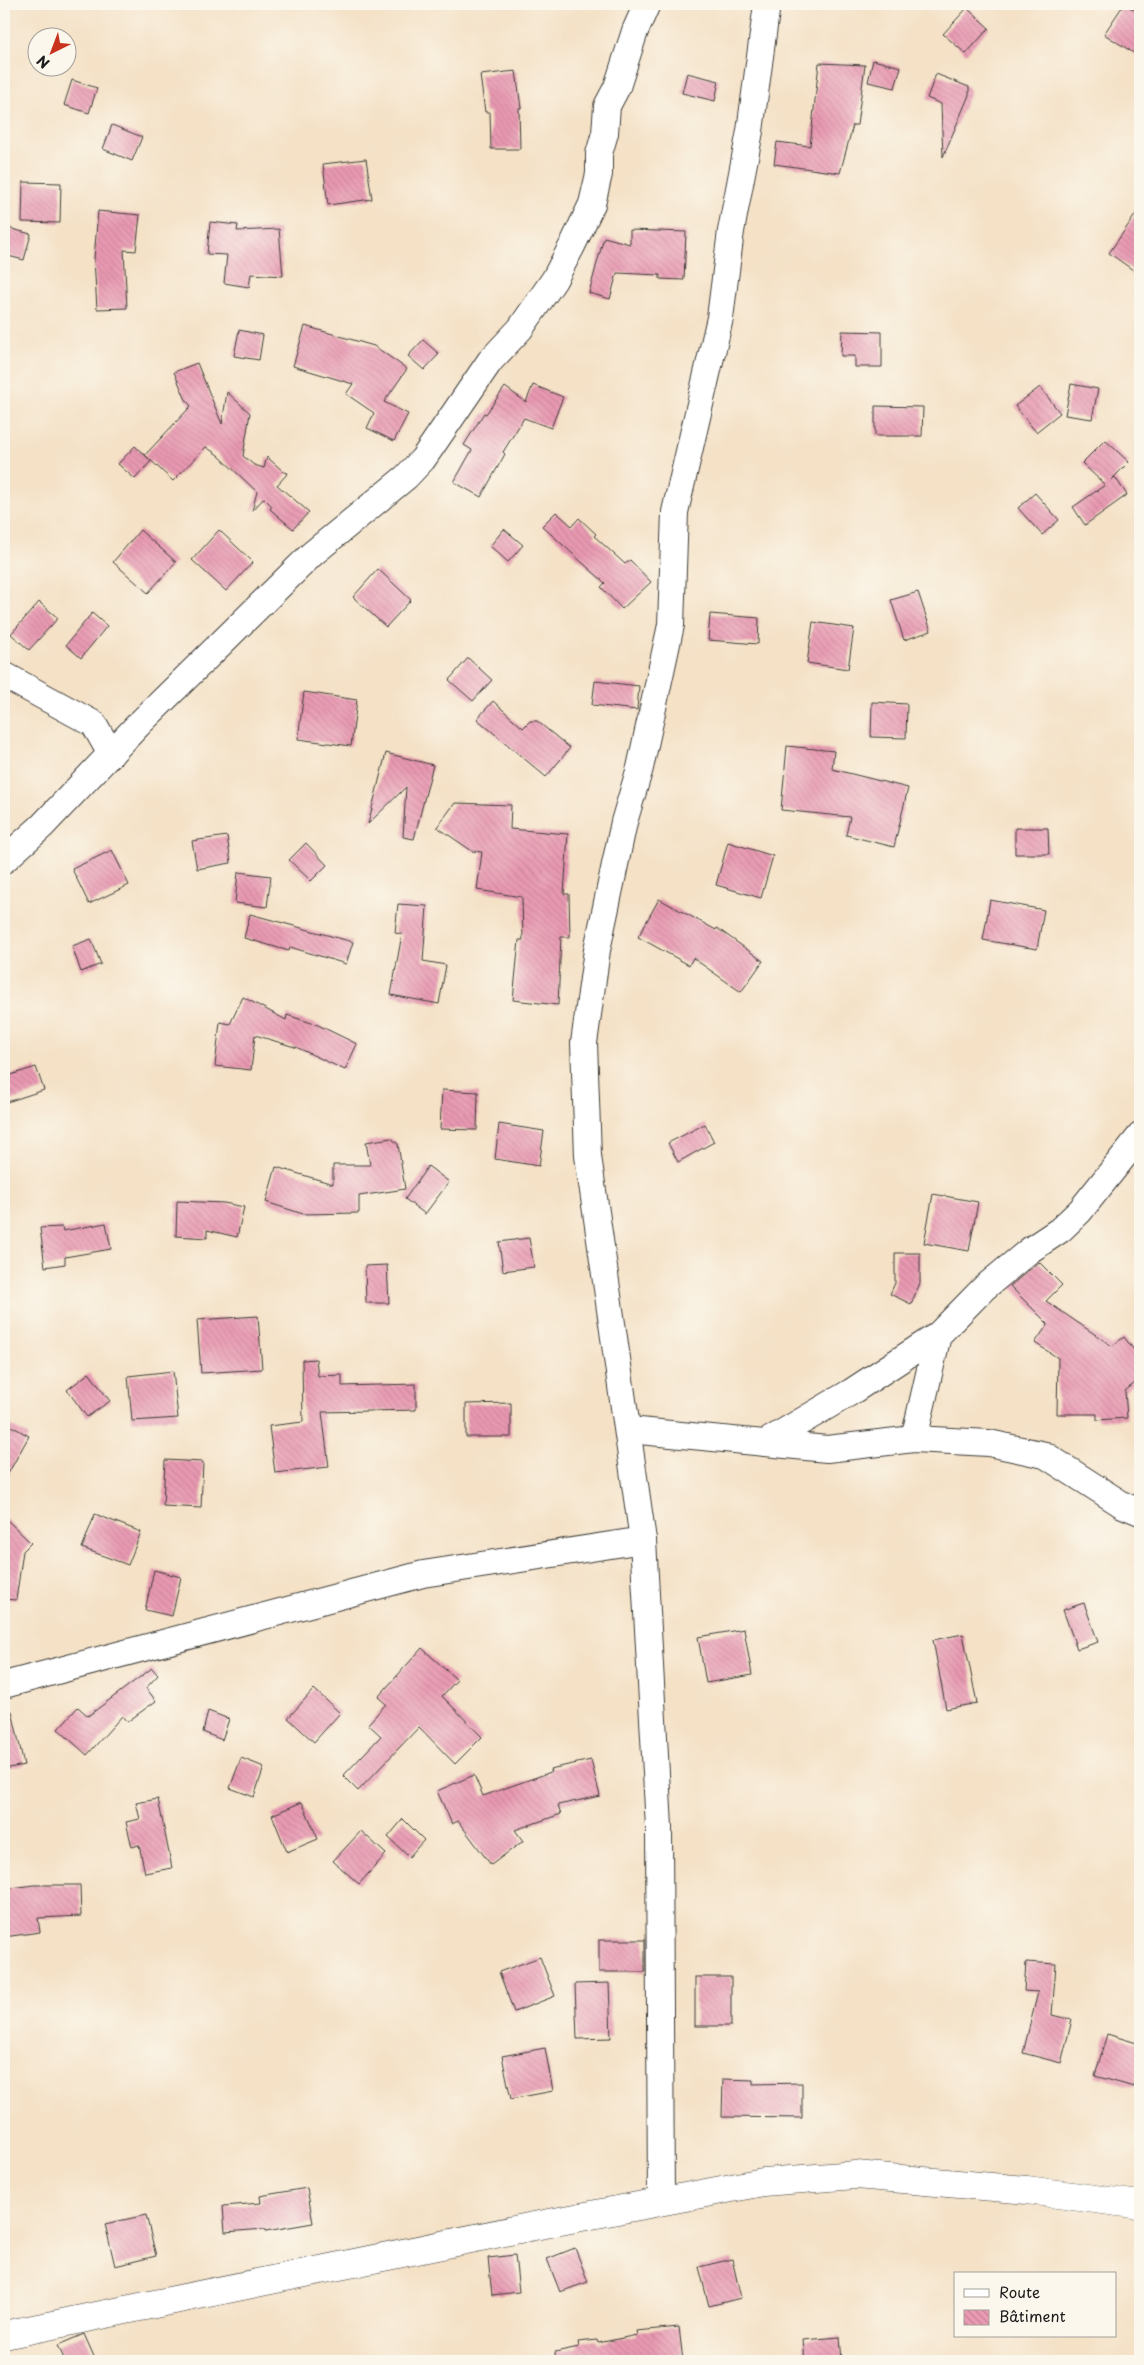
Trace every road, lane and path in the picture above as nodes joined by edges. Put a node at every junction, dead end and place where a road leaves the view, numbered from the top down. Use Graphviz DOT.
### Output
graph roads {
  1 [pos="647,4"];
  2 [pos="767,4"];
  3 [pos="4,675"];
  4 [pos="111,754"];
  5 [pos="4,860"];
  6 [pos="1140,1136"];
  7 [pos="938,1335"];
  8 [pos="629,1430"];
  9 [pos="914,1439"];
  10 [pos="765,1443"];
  11 [pos="1140,1512"];
  12 [pos="643,1540"];
  13 [pos="4,1685"];
  14 [pos="661,2201"];
  15 [pos="1140,2205"];
  16 [pos="4,2335"];
  1 -- 4 [label="street"];
  2 -- 8 [label="street"];
  3 -- 4 [label="street"];
  4 -- 5 [label="street"];
  6 -- 7 [label="street"];
  7 -- 9 [label="street"];
  7 -- 10 [label="street"];
  8 -- 10 [label="street"];
  8 -- 12 [label="street"];
  9 -- 10 [label="street"];
  9 -- 11 [label="street"];
  12 -- 13 [label="street"];
  12 -- 14 [label="street"];
  14 -- 15 [label="main road"];
  14 -- 16 [label="main road"];
}
